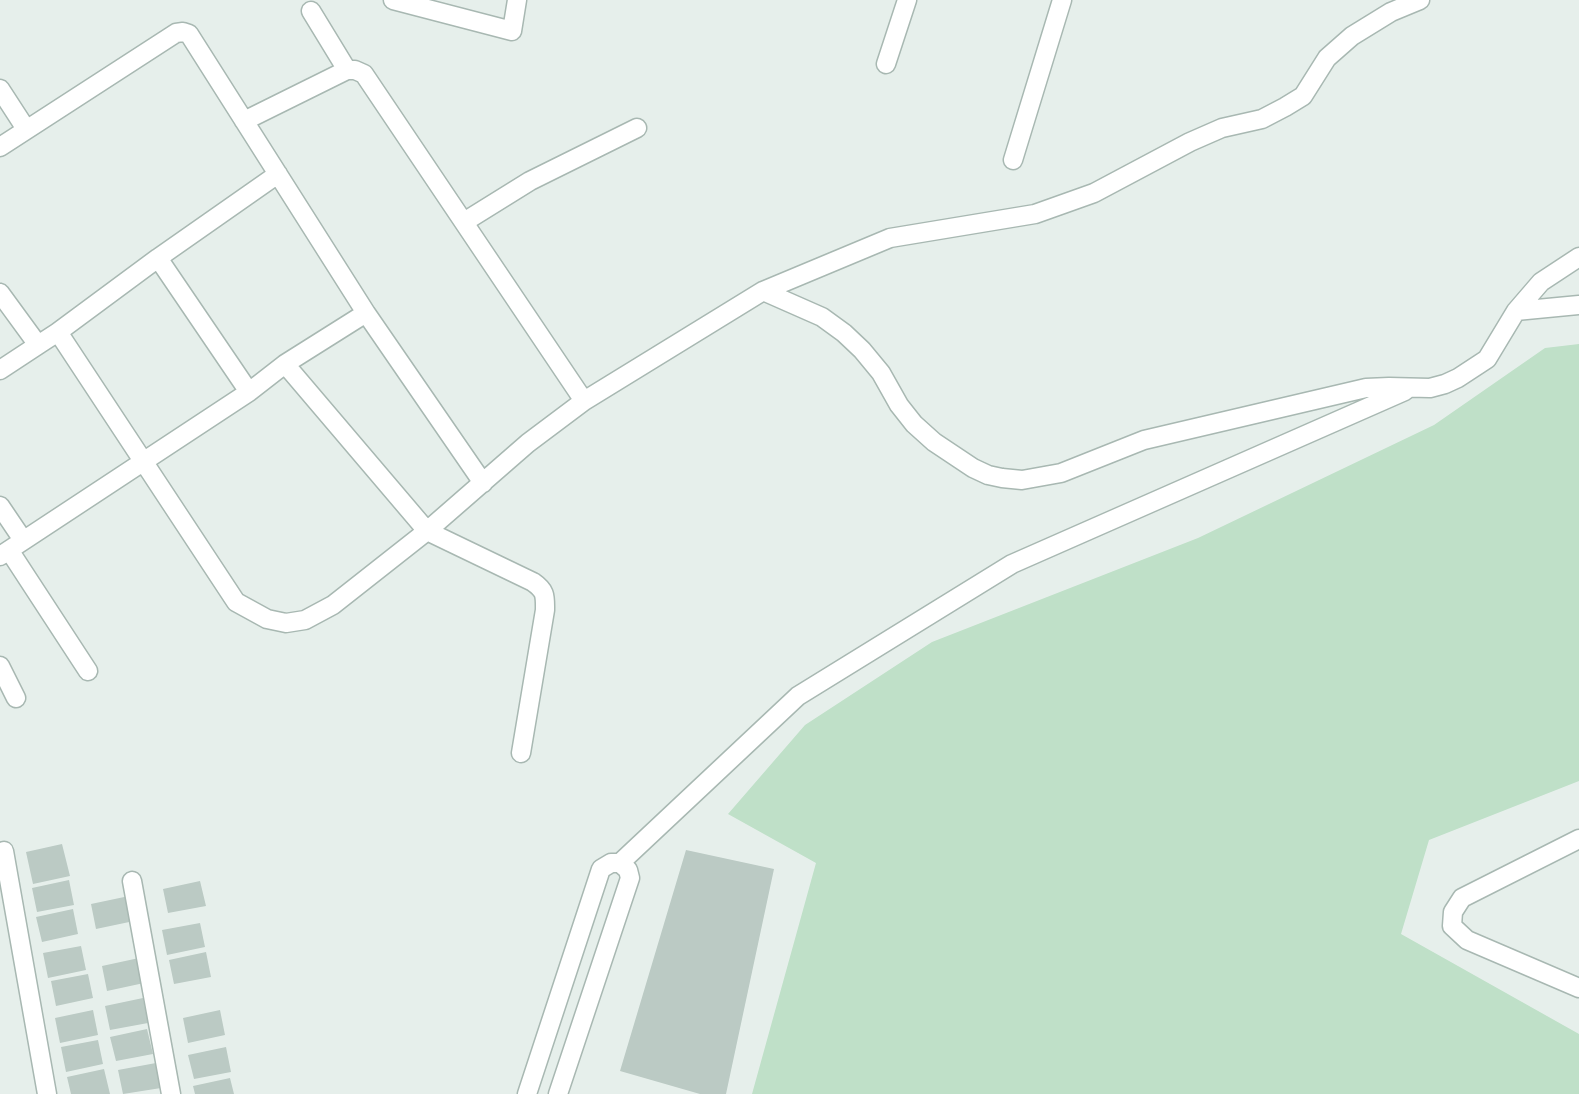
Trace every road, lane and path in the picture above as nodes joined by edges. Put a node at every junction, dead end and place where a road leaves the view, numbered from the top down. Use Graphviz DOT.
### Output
graph roads {
  1 [pos="393,0"];
  2 [pos="517,0"];
  3 [pos="907,0"];
  4 [pos="1062,0"];
  5 [pos="1420,0"];
  6 [pos="311,11"];
  7 [pos="886,64"];
  8 [pos="347,70"];
  9 [pos="0,89"];
  10 [pos="244,121"];
  11 [pos="637,128"];
  12 [pos="26,129"];
  13 [pos="0,147"];
  14 [pos="1013,160"];
  15 [pos="278,174"];
  16 [pos="464,222"];
  17 [pos="1579,257"];
  18 [pos="158,258"];
  19 [pos="763,291"];
  20 [pos="0,293"];
  21 [pos="1579,305"];
  22 [pos="1516,311"];
  23 [pos="366,313"];
  24 [pos="58,332"];
  25 [pos="38,345"];
  26 [pos="285,364"];
  27 [pos="0,370"];
  28 [pos="1411,388"];
  29 [pos="249,392"];
  30 [pos="584,401"];
  31 [pos="144,462"];
  32 [pos="483,483"];
  33 [pos="0,506"];
  34 [pos="428,531"];
  35 [pos="11,549"];
  36 [pos="0,666"];
  37 [pos="88,671"];
  38 [pos="16,698"];
  39 [pos="521,753"];
  40 [pos="1579,839"];
  41 [pos="4,851"];
  42 [pos="620,863"];
  43 [pos="132,882"];
  44 [pos="1579,988"];
  45 [pos="47,1094"];
  46 [pos="171,1094"];
  47 [pos="527,1094"];
  48 [pos="558,1094"];
  1 -- 2 [label="street"];
  3 -- 7 [label="street"];
  4 -- 14 [label="street"];
  5 -- 19 [label="street"];
  6 -- 8 [label="street"];
  8 -- 10 [label="street"];
  8 -- 16 [label="street"];
  9 -- 12 [label="street"];
  10 -- 12 [label="street"];
  10 -- 15 [label="street"];
  11 -- 16 [label="street"];
  12 -- 13 [label="street"];
  15 -- 18 [label="street"];
  15 -- 23 [label="street"];
  16 -- 30 [label="street"];
  17 -- 22 [label="street"];
  18 -- 24 [label="street"];
  18 -- 29 [label="street"];
  19 -- 28 [label="street"];
  19 -- 30 [label="street"];
  20 -- 25 [label="street"];
  21 -- 22 [label="street"];
  22 -- 28 [label="street"];
  23 -- 26 [label="street"];
  23 -- 32 [label="street"];
  24 -- 25 [label="street"];
  24 -- 31 [label="street"];
  25 -- 27 [label="street"];
  26 -- 29 [label="street"];
  26 -- 34 [label="street"];
  28 -- 42 [label="street"];
  29 -- 31 [label="street"];
  30 -- 32 [label="street"];
  31 -- 34 [label="street"];
  31 -- 35 [label="street"];
  32 -- 34 [label="street"];
  33 -- 35 [label="street"];
  34 -- 39 [label="street"];
  35 -- 37 [label="street"];
  36 -- 38 [label="street"];
  40 -- 44 [label="street"];
  41 -- 45 [label="street"];
  42 -- 47 [label="street"];
  42 -- 48 [label="street"];
  43 -- 46 [label="street"];
}
